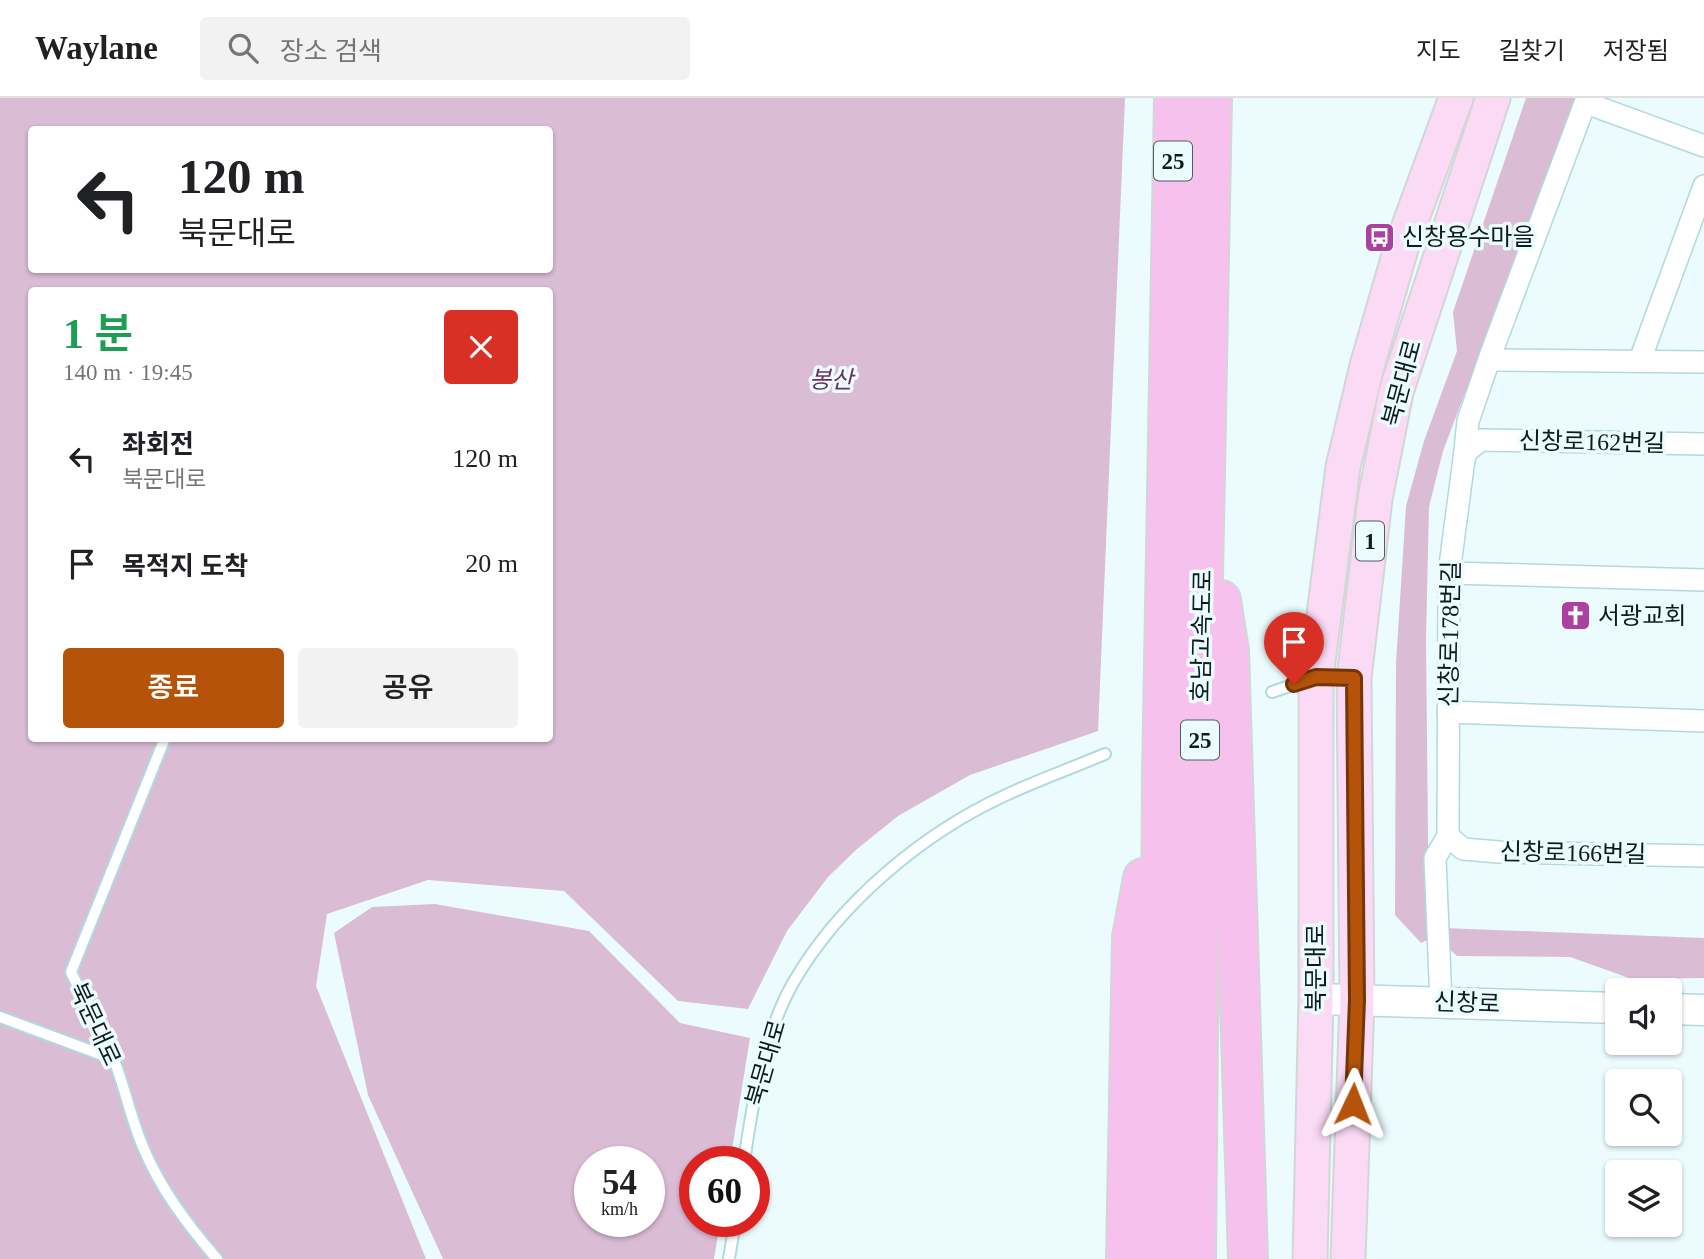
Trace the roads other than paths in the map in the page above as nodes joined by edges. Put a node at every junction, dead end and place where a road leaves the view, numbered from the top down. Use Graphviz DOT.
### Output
graph roads {
  1 [pos="1174,98"];
  2 [pos="1212,98"];
  3 [pos="1456,98"];
  4 [pos="1493,98"];
  5 [pos="1586,101"];
  6 [pos="1704,146"];
  7 [pos="1704,186"];
  8 [pos="1490,360"];
  9 [pos="1640,360"];
  10 [pos="1704,362"];
  11 [pos="1704,444"];
  12 [pos="1464,459"];
  13 [pos="1206,490"];
  14 [pos="1449,573"];
  15 [pos="1704,580"];
  16 [pos="1316,677"];
  17 [pos="1354,678"];
  18 [pos="1272,692"];
  19 [pos="1448,712"];
  20 [pos="1704,721"];
  21 [pos="163,742"];
  22 [pos="1105,754"];
  23 [pos="1162,776"];
  24 [pos="1448,835"];
  25 [pos="1704,856"];
  26 [pos="1316,999"];
  27 [pos="1357,1000"];
  28 [pos="1441,1003"];
  29 [pos="1605,1007"];
  30 [pos="1682,1009"];
  31 [pos="1704,1010"];
  32 [pos="0,1017"];
  33 [pos="113,1059"];
  34 [pos="747,1146"];
  35 [pos="733,1237"];
  36 [pos="218,1259"];
  37 [pos="729,1259"];
  38 [pos="1126,1259"];
  39 [pos="1159,1259"];
  40 [pos="1196,1259"];
  41 [pos="1248,1259"];
  42 [pos="1310,1259"];
  43 [pos="1348,1259"];
  1 -- 23 [label="highway, 호남고속도로 / 25"];
  2 -- 13 [label="highway, 호남고속도로 / 25"];
  3 -- 16 [label="main road, 북문대로 / 1"];
  4 -- 17 [label="main road, 북문대로 / 1"];
  5 -- 6 [label="street"];
  5 -- 8 [label="street"];
  7 -- 9 [label="street"];
  8 -- 9 [label="street"];
  8 -- 12 [label="street, 신창로178번길"];
  9 -- 10 [label="street"];
  11 -- 12 [label="street, 신창로162번길"];
  12 -- 14 [label="street, 신창로178번길"];
  13 -- 40 [label="highway, 호남고속도로 / 25"];
  13 -- 41 [label="highway"];
  14 -- 15 [label="street"];
  14 -- 19 [label="street, 신창로178번길"];
  16 -- 17 [label="lane"];
  16 -- 18 [label="lane"];
  16 -- 26 [label="main road, 북문대로 / 1"];
  17 -- 27 [label="main road, 북문대로 / 1"];
  19 -- 20 [label="street"];
  19 -- 24 [label="street, 신창로178번길"];
  21 -- 33 [label="lane, 북문대로"];
  22 -- 34 [label="lane, 북문대로"];
  23 -- 38 [label="highway"];
  23 -- 39 [label="highway, 호남고속도로 / 25"];
  24 -- 25 [label="street, 신창로166번길"];
  24 -- 28 [label="street"];
  26 -- 27 [label="main road, 신창로"];
  26 -- 42 [label="main road, 북문대로 / 1"];
  27 -- 28 [label="main road, 신창로"];
  27 -- 43 [label="main road, 북문대로 / 1"];
  28 -- 29 [label="main road, 신창로"];
  30 -- 31 [label="main road"];
  32 -- 33 [label="lane"];
  33 -- 36 [label="lane, 북문대로"];
  35 -- 37 [label="lane"];
}
